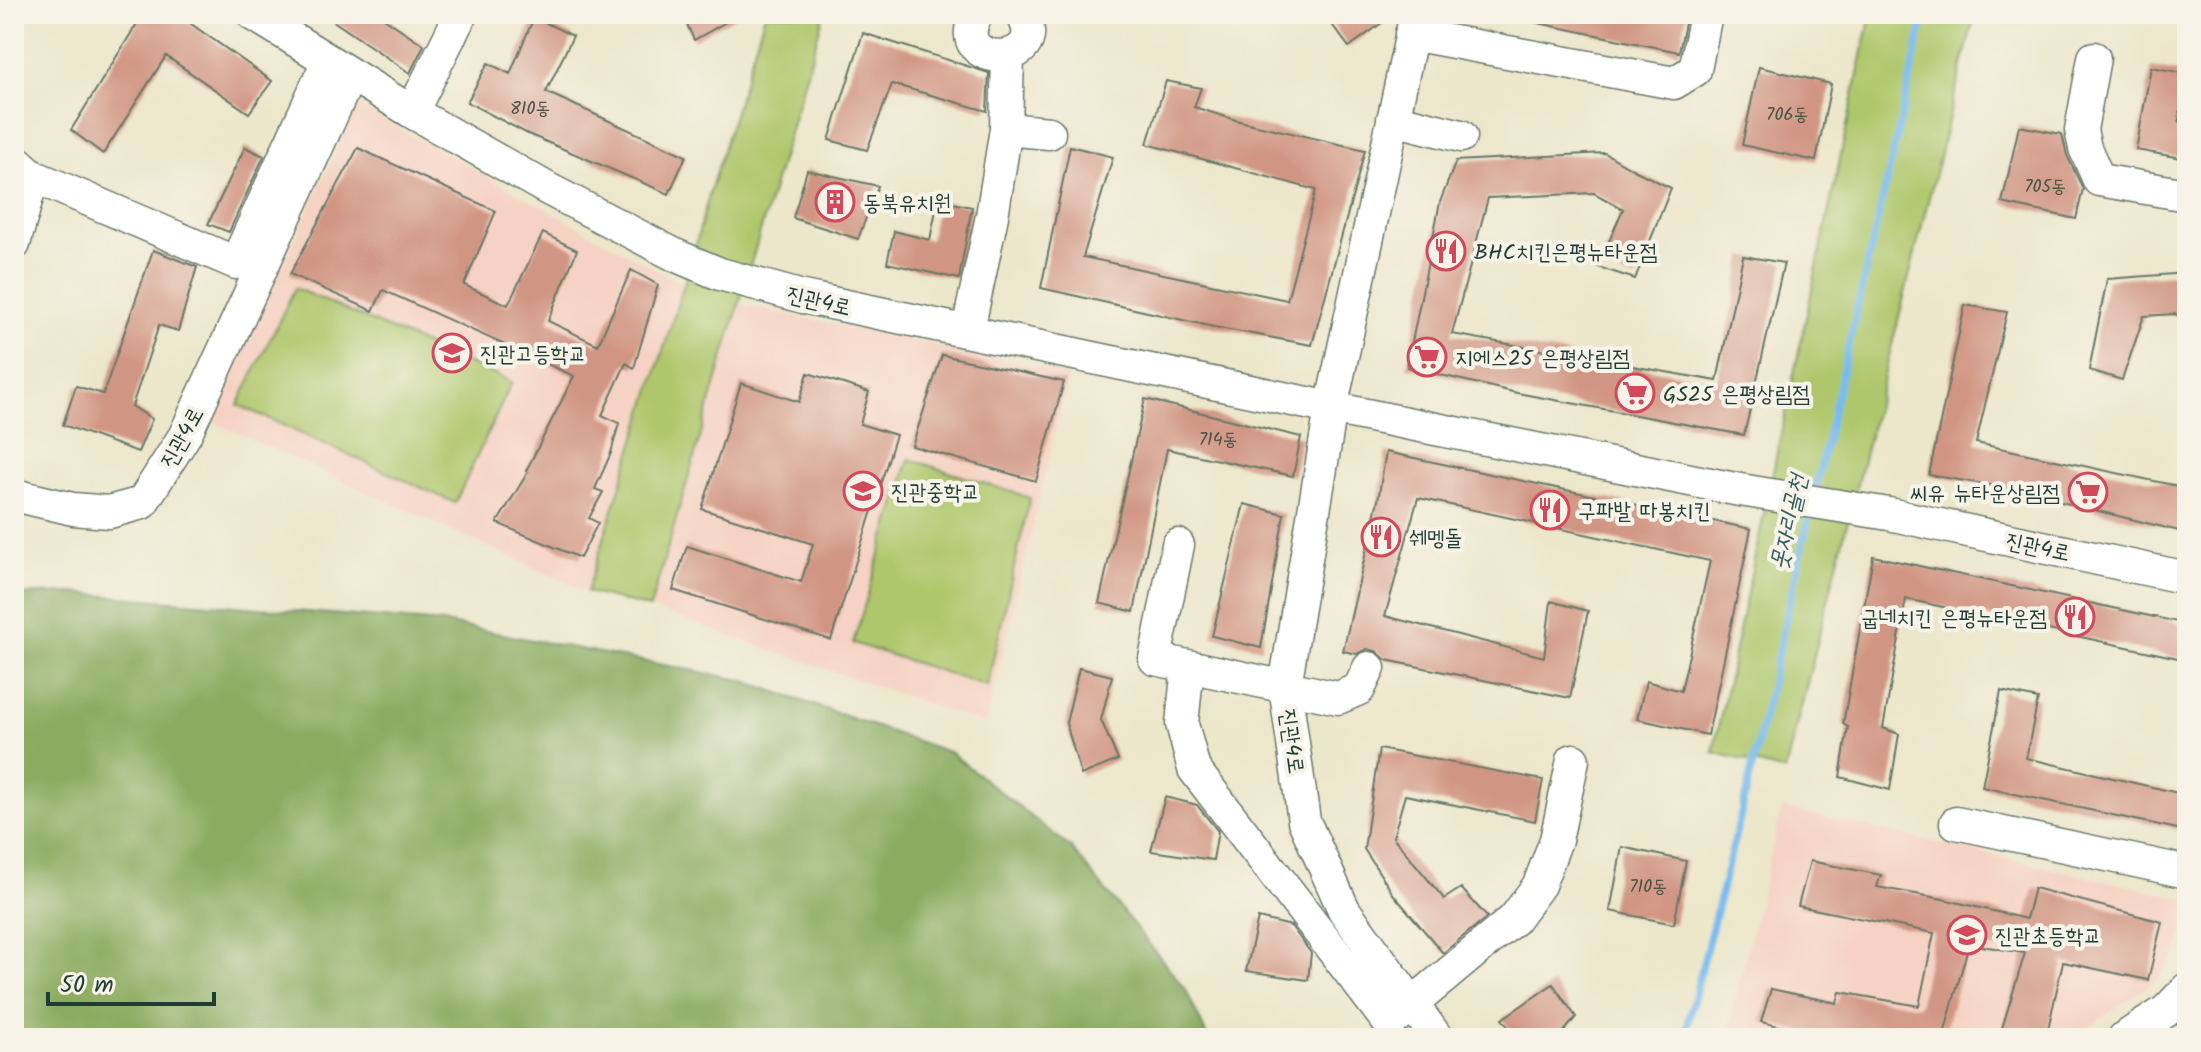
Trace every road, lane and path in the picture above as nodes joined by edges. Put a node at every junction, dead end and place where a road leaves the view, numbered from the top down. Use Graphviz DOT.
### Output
graph roads {
  1 [pos="253,14"];
  2 [pos="461,14"];
  3 [pos="977,14"];
  4 [pos="1022,14"];
  5 [pos="1706,14"];
  6 [pos="1414,24"];
  7 [pos="1008,56"];
  8 [pos="2094,58"];
  9 [pos="339,68"];
  10 [pos="412,112"];
  11 [pos="1393,119"];
  12 [pos="1006,129"];
  13 [pos="1049,133"];
  14 [pos="1461,136"];
  15 [pos="23,168"];
  16 [pos="2187,195"];
  17 [pos="14,244"];
  18 [pos="968,330"];
  19 [pos="1331,408"];
  20 [pos="14,495"];
  21 [pos="1178,545"];
  22 [pos="2187,578"];
  23 [pos="1188,666"];
  24 [pos="1369,668"];
  25 [pos="1285,686"];
  26 [pos="1573,760"];
  27 [pos="1956,823"];
  28 [pos="2187,872"];
  29 [pos="2187,989"];
  30 [pos="1414,1003"];
  31 [pos="1437,1038"];
  32 [pos="2124,1038"];
  1 -- 9 [label="street, 진관4로"];
  2 -- 10 [label="street"];
  3 -- 7 [label="street"];
  4 -- 7 [label="street"];
  5 -- 6 [label="street"];
  6 -- 11 [label="street"];
  7 -- 12 [label="street"];
  8 -- 16 [label="street"];
  9 -- 10 [label="street, 진관4로"];
  9 -- 15 [label="street"];
  9 -- 20 [label="street, 진관4로"];
  10 -- 18 [label="street, 진관4로"];
  11 -- 14 [label="street"];
  11 -- 19 [label="street"];
  12 -- 13 [label="street"];
  12 -- 18 [label="street"];
  15 -- 17 [label="street"];
  18 -- 19 [label="street, 진관4로"];
  19 -- 22 [label="street, 진관4로"];
  19 -- 25 [label="street, 진관4로"];
  21 -- 23 [label="street"];
  23 -- 25 [label="street"];
  23 -- 30 [label="street"];
  24 -- 25 [label="street"];
  25 -- 30 [label="street, 진관4로"];
  26 -- 30 [label="street"];
  27 -- 28 [label="street"];
  29 -- 32 [label="street"];
  30 -- 31 [label="street, 진관4로"];
}
